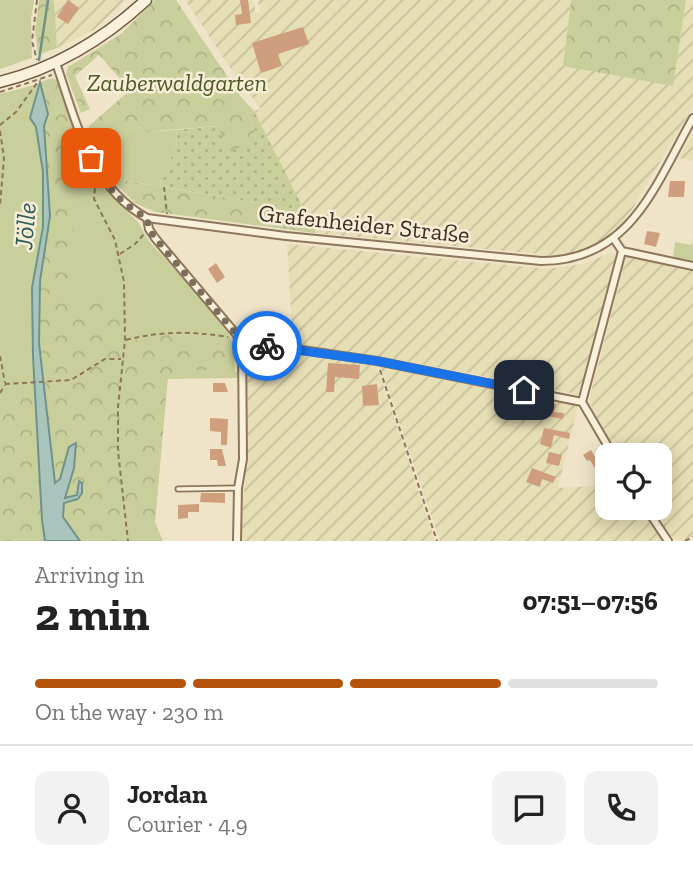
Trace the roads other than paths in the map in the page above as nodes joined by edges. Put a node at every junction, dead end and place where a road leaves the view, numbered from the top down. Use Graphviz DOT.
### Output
graph roads {
  1 [pos="146,0"];
  2 [pos="56,63"];
  3 [pos="0,82"];
  4 [pos="693,118"];
  5 [pos="147,218"];
  6 [pos="614,239"];
  7 [pos="622,251"];
  8 [pos="693,266"];
  9 [pos="242,341"];
  10 [pos="582,402"];
  11 [pos="605,443"];
  12 [pos="238,488"];
  13 [pos="178,489"];
  14 [pos="654,520"];
  15 [pos="237,541"];
  16 [pos="668,541"];
  1 -- 2 [label="main road"];
  2 -- 3 [label="main road"];
  2 -- 5 [label="street, Grafenheider Straße"];
  4 -- 6 [label="street, Grafenheider Straße"];
  5 -- 6 [label="street, Grafenheider Straße"];
  5 -- 9 [label="street"];
  6 -- 7 [label="street"];
  7 -- 8 [label="street"];
  7 -- 10 [label="street"];
  9 -- 10 [label="street"];
  9 -- 12 [label="street"];
  10 -- 11 [label="street"];
  12 -- 13 [label="lane"];
  12 -- 15 [label="street"];
  14 -- 16 [label="street"];
}
